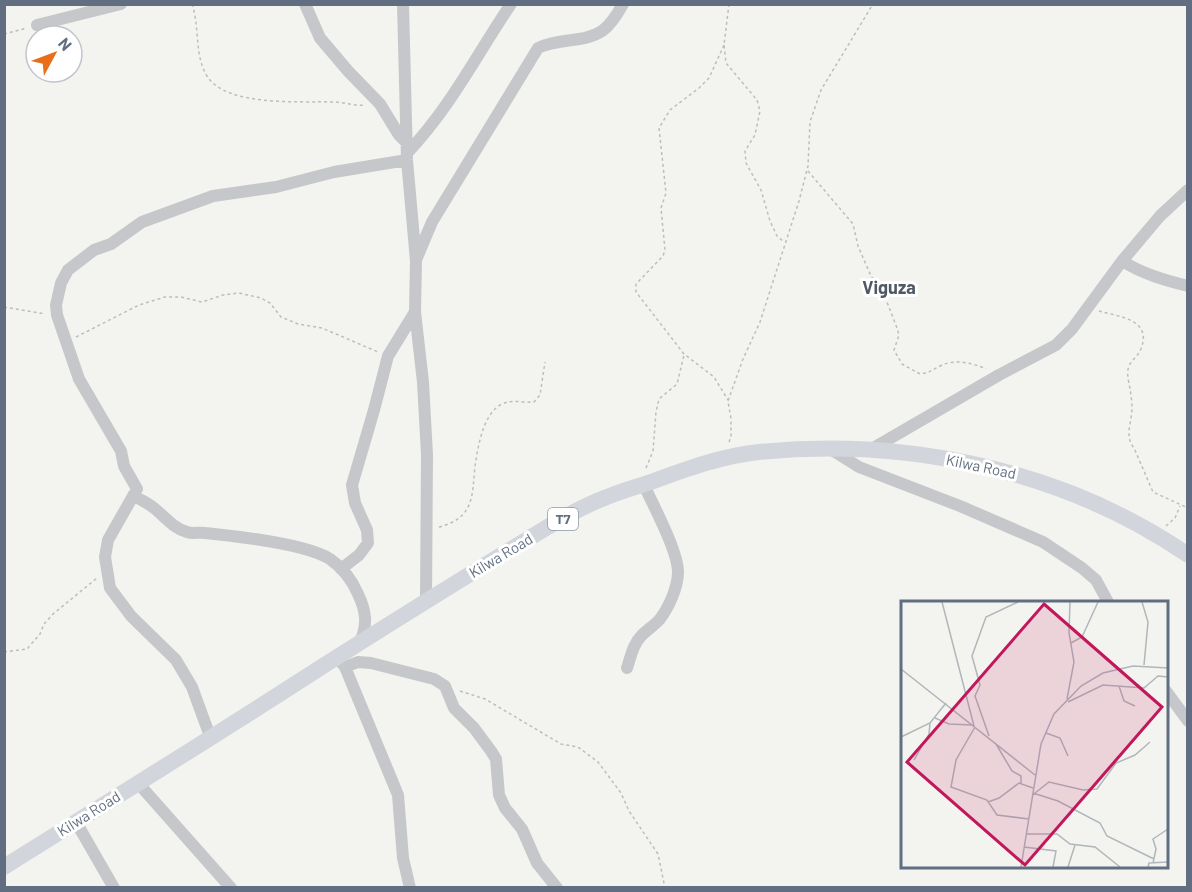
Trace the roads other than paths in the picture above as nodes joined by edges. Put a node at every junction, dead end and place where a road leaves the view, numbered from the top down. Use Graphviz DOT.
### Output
graph roads {
  1 [pos="121,4"];
  2 [pos="305,4"];
  3 [pos="403,4"];
  4 [pos="511,4"];
  5 [pos="623,4"];
  6 [pos="41,24"];
  7 [pos="407,152"];
  8 [pos="1188,190"];
  9 [pos="416,261"];
  10 [pos="1122,261"];
  11 [pos="1188,286"];
  12 [pos="416,312"];
  13 [pos="832,450"];
  14 [pos="870,450"];
  15 [pos="644,484"];
  16 [pos="134,496"];
  17 [pos="1188,555"];
  18 [pos="340,568"];
  19 [pos="426,600"];
  20 [pos="1107,601"];
  21 [pos="360,642"];
  22 [pos="341,662"];
  23 [pos="627,668"];
  24 [pos="1168,692"];
  25 [pos="1188,721"];
  26 [pos="211,739"];
  27 [pos="138,783"];
  28 [pos="76,822"];
  29 [pos="4,867"];
  30 [pos="114,888"];
  31 [pos="231,888"];
  32 [pos="410,888"];
  33 [pos="556,888"];
  1 -- 6 [label="street"];
  2 -- 7 [label="street"];
  3 -- 7 [label="street"];
  4 -- 7 [label="street"];
  5 -- 9 [label="street"];
  7 -- 9 [label="street"];
  7 -- 16 [label="street"];
  8 -- 10 [label="street"];
  9 -- 12 [label="street"];
  10 -- 11 [label="street"];
  10 -- 14 [label="street"];
  12 -- 18 [label="street"];
  12 -- 19 [label="street"];
  13 -- 14 [label="highway, Kilwa Road / T7"];
  13 -- 15 [label="highway, Kilwa Road / T7"];
  13 -- 20 [label="street"];
  14 -- 17 [label="highway, Kilwa Road / T7"];
  15 -- 19 [label="highway, Kilwa Road / T7"];
  15 -- 23 [label="street"];
  16 -- 18 [label="street"];
  16 -- 26 [label="street"];
  18 -- 21 [label="street"];
  19 -- 21 [label="highway, Kilwa Road / T7"];
  21 -- 22 [label="highway, Kilwa Road / T7"];
  22 -- 26 [label="highway, Kilwa Road / T7"];
  22 -- 32 [label="street"];
  22 -- 33 [label="street"];
  24 -- 25 [label="street"];
  26 -- 27 [label="highway, Kilwa Road / T7"];
  27 -- 28 [label="highway, Kilwa Road / T7"];
  27 -- 31 [label="street"];
  28 -- 29 [label="highway, Kilwa Road / T7"];
  28 -- 30 [label="street"];
}
